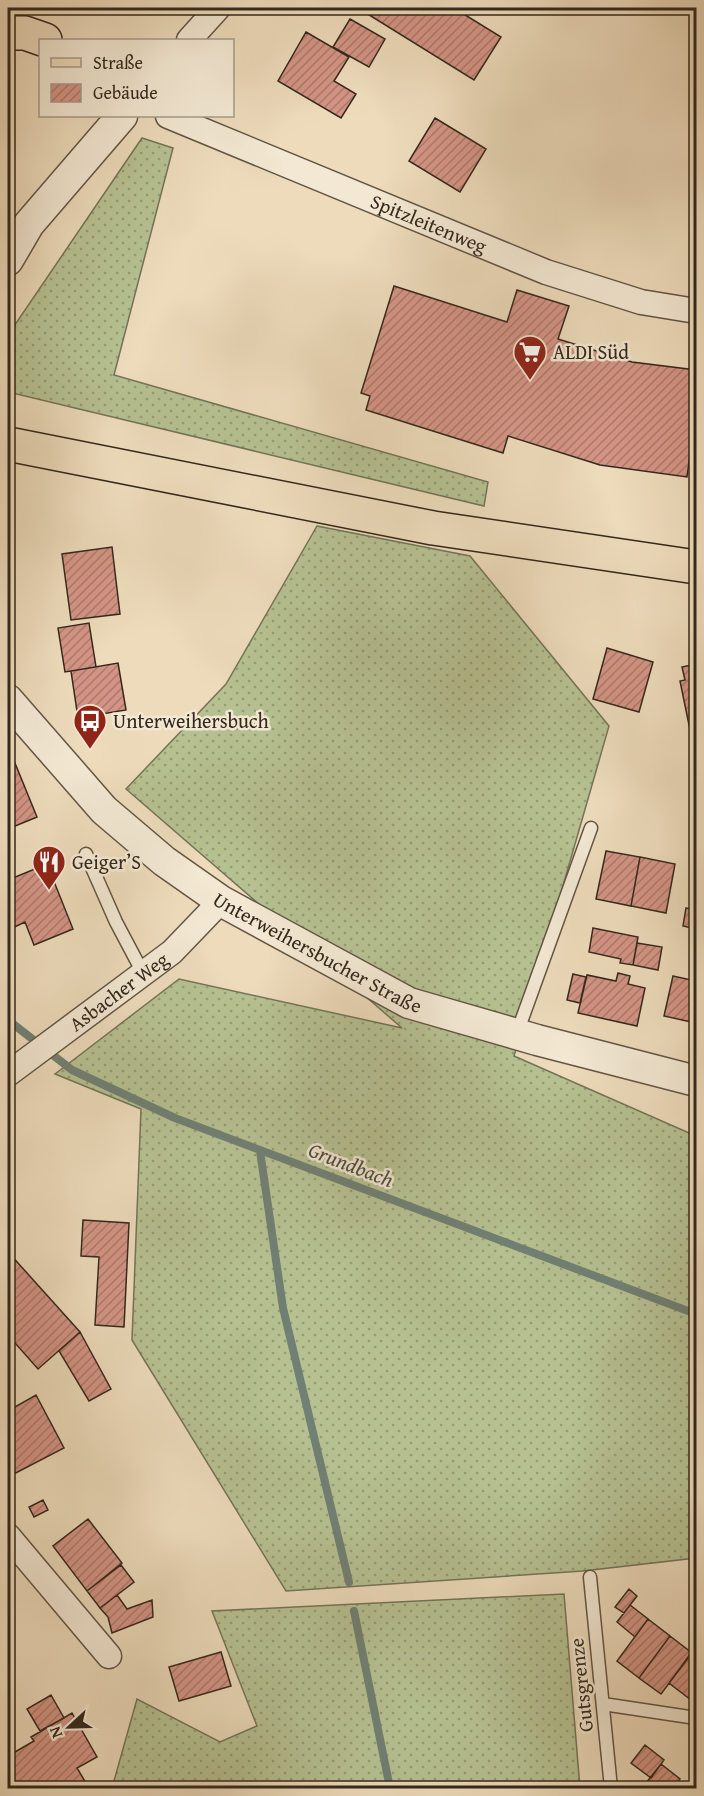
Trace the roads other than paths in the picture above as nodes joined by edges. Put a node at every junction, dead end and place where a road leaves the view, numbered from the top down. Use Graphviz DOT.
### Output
graph roads {
  1 [pos="219,8"];
  2 [pos="8,33"];
  3 [pos="42,39"];
  4 [pos="190,39"];
  5 [pos="121,117"];
  6 [pos="170,117"];
  7 [pos="8,260"];
  8 [pos="696,311"];
  9 [pos="8,444"];
  10 [pos="696,567"];
  11 [pos="8,700"];
  12 [pos="591,828"];
  13 [pos="86,854"];
  14 [pos="221,901"];
  15 [pos="143,973"];
  16 [pos="517,1034"];
  17 [pos="8,1074"];
  18 [pos="696,1081"];
  19 [pos="8,1536"];
  20 [pos="590,1577"];
  21 [pos="109,1656"];
  22 [pos="603,1704"];
  23 [pos="696,1718"];
  24 [pos="611,1788"];
  1 -- 4 [label="street"];
  2 -- 3 [label="main road"];
  5 -- 7 [label="street"];
  6 -- 8 [label="street, Spitzleitenweg"];
  9 -- 10 [label="main road"];
  11 -- 14 [label="street, Unterweihersbucher Straße"];
  12 -- 16 [label="lane"];
  13 -- 15 [label="lane"];
  14 -- 15 [label="street, Asbacher Weg"];
  14 -- 16 [label="street, Unterweihersbucher Straße"];
  15 -- 17 [label="street, Asbacher Weg"];
  16 -- 18 [label="street, Unterweihersbucher Straße"];
  19 -- 21 [label="street"];
  20 -- 22 [label="lane, Gutsgrenze"];
  22 -- 23 [label="lane"];
  22 -- 24 [label="lane, Gutsgrenze"];
}
